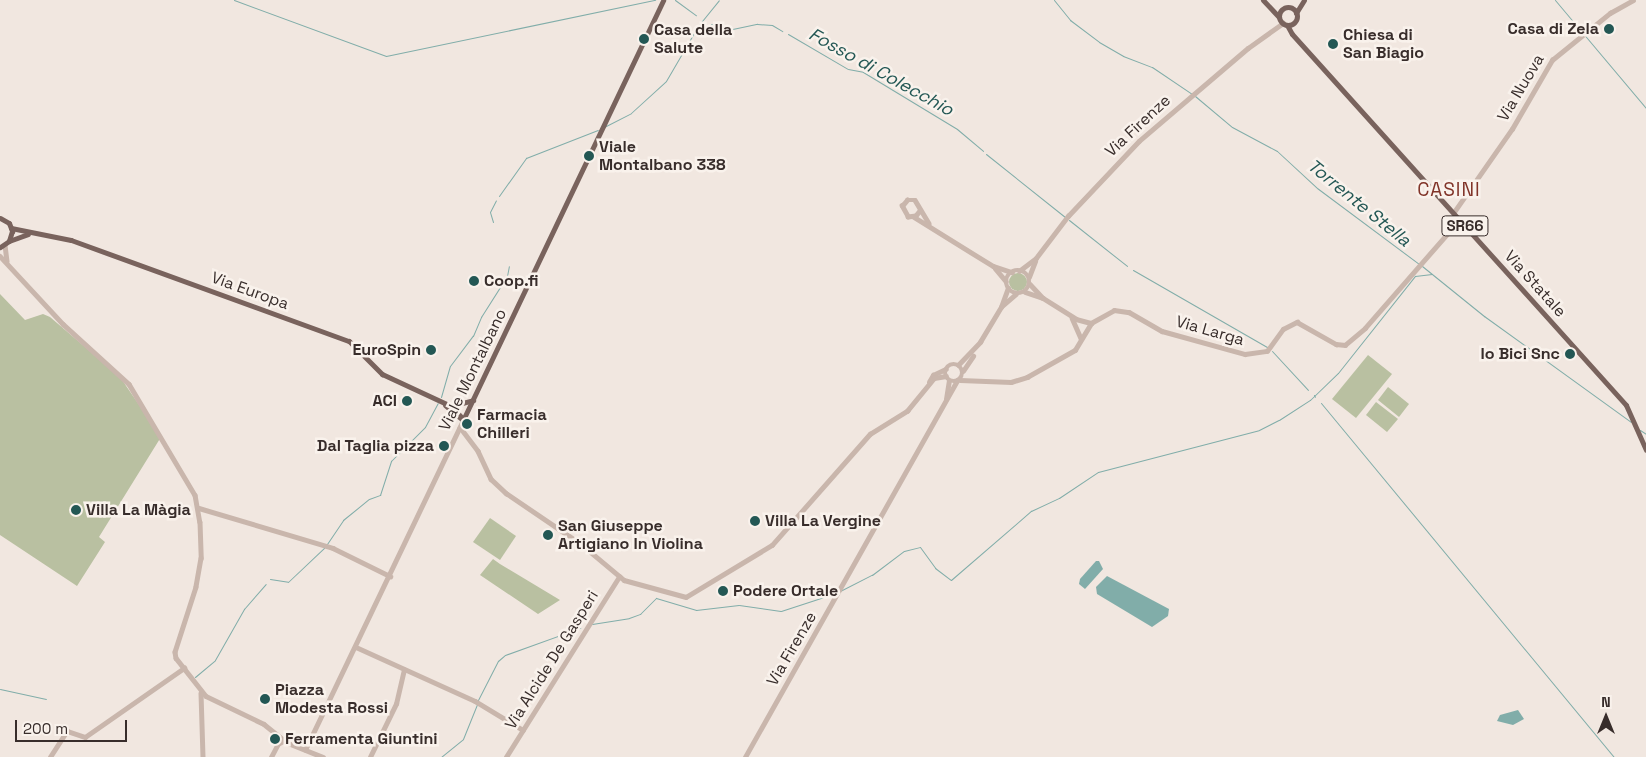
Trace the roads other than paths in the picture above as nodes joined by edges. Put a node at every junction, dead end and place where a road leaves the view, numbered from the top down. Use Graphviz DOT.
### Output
graph roads {
  1 [pos="663,0"];
  2 [pos="1263,0"];
  3 [pos="1633,0"];
  4 [pos="1303,1"];
  5 [pos="1270,8"];
  6 [pos="1292,8"];
  7 [pos="1282,9"];
  8 [pos="1296,13"];
  9 [pos="1284,21"];
  10 [pos="920,211"];
  11 [pos="1454,212"];
  12 [pos="914,217"];
  13 [pos="0,218"];
  14 [pos="1460,219"];
  15 [pos="932,226"];
  16 [pos="11,228"];
  17 [pos="34,233"];
  18 [pos="4,244"];
  19 [pos="0,256"];
  20 [pos="1036,258"];
  21 [pos="8,265"];
  22 [pos="993,266"];
  23 [pos="1019,270"];
  24 [pos="1012,272"];
  25 [pos="1029,278"];
  26 [pos="1006,281"];
  27 [pos="1030,284"];
  28 [pos="1008,288"];
  29 [pos="1025,292"];
  30 [pos="1016,294"];
  31 [pos="1043,298"];
  32 [pos="1001,307"];
  33 [pos="1072,317"];
  34 [pos="1091,323"];
  35 [pos="1082,339"];
  36 [pos="980,342"];
  37 [pos="958,365"];
  38 [pos="946,369"];
  39 [pos="963,373"];
  40 [pos="946,376"];
  41 [pos="971,379"];
  42 [pos="949,381"];
  43 [pos="958,381"];
  44 [pos="928,385"];
  45 [pos="473,400"];
  46 [pos="441,402"];
  47 [pos="451,406"];
  48 [pos="463,420"];
  49 [pos="934,422"];
  50 [pos="460,427"];
  51 [pos="1646,450"];
  52 [pos="199,508"];
  53 [pos="390,576"];
  54 [pos="619,577"];
  55 [pos="356,648"];
  56 [pos="184,668"];
  57 [pos="404,670"];
  58 [pos="200,691"];
  59 [pos="523,730"];
  60 [pos="285,742"];
  61 [pos="306,750"];
  62 [pos="50,757"];
  63 [pos="203,757"];
  64 [pos="271,757"];
  65 [pos="323,757"];
  66 [pos="370,757"];
  67 [pos="506,757"];
  68 [pos="745,757"];
  1 -- 45 [label="main road, Viale Montalbano"];
  2 -- 5 [label="main road, Via Statale / SR66"];
  3 -- 11 [label="street, Via Nuova"];
  4 -- 6 [label="main road"];
  4 -- 8 [label="main road"];
  5 -- 7 [label="main road"];
  5 -- 9 [label="main road, Via Statale / SR66"];
  6 -- 7 [label="main road"];
  6 -- 8 [label="main road"];
  7 -- 9 [label="main road"];
  8 -- 9 [label="main road"];
  9 -- 11 [label="main road, Via Statale / SR66"];
  9 -- 20 [label="street, Via Firenze"];
  10 -- 12 [label="street"];
  10 -- 12 [label="street"];
  10 -- 15 [label="street"];
  11 -- 14 [label="main road, Via Statale / SR66"];
  12 -- 15 [label="street"];
  13 -- 16 [label="main road"];
  14 -- 34 [label="street, Via Larga"];
  14 -- 51 [label="main road, Via Statale / SR66"];
  15 -- 22 [label="street"];
  16 -- 17 [label="main road, Via Europa"];
  16 -- 18 [label="main road"];
  17 -- 18 [label="main road, Via Europa"];
  17 -- 46 [label="main road, Via Europa"];
  18 -- 21 [label="street"];
  19 -- 21 [label="street"];
  20 -- 23 [label="street, Via Firenze"];
  20 -- 25 [label="street, Via Firenze"];
  21 -- 52 [label="street"];
  22 -- 24 [label="street"];
  22 -- 26 [label="street"];
  23 -- 24 [label="street, Via Firenze"];
  23 -- 25 [label="street"];
  24 -- 26 [label="street"];
  25 -- 27 [label="street, Via Firenze"];
  26 -- 28 [label="street"];
  27 -- 29 [label="street"];
  27 -- 31 [label="street"];
  28 -- 30 [label="street"];
  28 -- 32 [label="street, Via Firenze"];
  29 -- 30 [label="street, Via Firenze"];
  29 -- 31 [label="street"];
  30 -- 32 [label="street, Via Firenze"];
  31 -- 33 [label="street"];
  32 -- 36 [label="street, Via Firenze"];
  33 -- 34 [label="street"];
  33 -- 35 [label="street"];
  34 -- 35 [label="street"];
  35 -- 41 [label="street"];
  36 -- 37 [label="street, Via Firenze"];
  36 -- 39 [label="street, Via Firenze"];
  37 -- 38 [label="street, Via Firenze"];
  37 -- 39 [label="street"];
  38 -- 40 [label="street"];
  38 -- 44 [label="street"];
  39 -- 41 [label="street"];
  39 -- 43 [label="street, Via Firenze"];
  40 -- 42 [label="street"];
  40 -- 44 [label="street"];
  41 -- 43 [label="street"];
  42 -- 43 [label="street"];
  42 -- 49 [label="street, Via Firenze"];
  43 -- 49 [label="street, Via Firenze"];
  44 -- 54 [label="street"];
  45 -- 47 [label="main road"];
  45 -- 48 [label="main road, Viale Montalbano"];
  46 -- 47 [label="main road"];
  46 -- 48 [label="main road"];
  47 -- 48 [label="main road"];
  48 -- 50 [label="street, Viale Montalbano"];
  49 -- 68 [label="street, Via Firenze"];
  50 -- 53 [label="street, Viale Montalbano"];
  50 -- 54 [label="street"];
  52 -- 53 [label="street"];
  52 -- 56 [label="street"];
  53 -- 55 [label="street, Viale Montalbano"];
  54 -- 59 [label="street, Via Alcide De Gasperi"];
  55 -- 57 [label="street"];
  55 -- 61 [label="street, Viale Montalbano"];
  56 -- 58 [label="street"];
  56 -- 62 [label="street"];
  57 -- 59 [label="street"];
  57 -- 66 [label="street"];
  58 -- 60 [label="street"];
  58 -- 63 [label="street"];
  59 -- 67 [label="street, Via Alcide De Gasperi"];
  60 -- 61 [label="street"];
  60 -- 64 [label="street"];
  61 -- 65 [label="street"];
}
